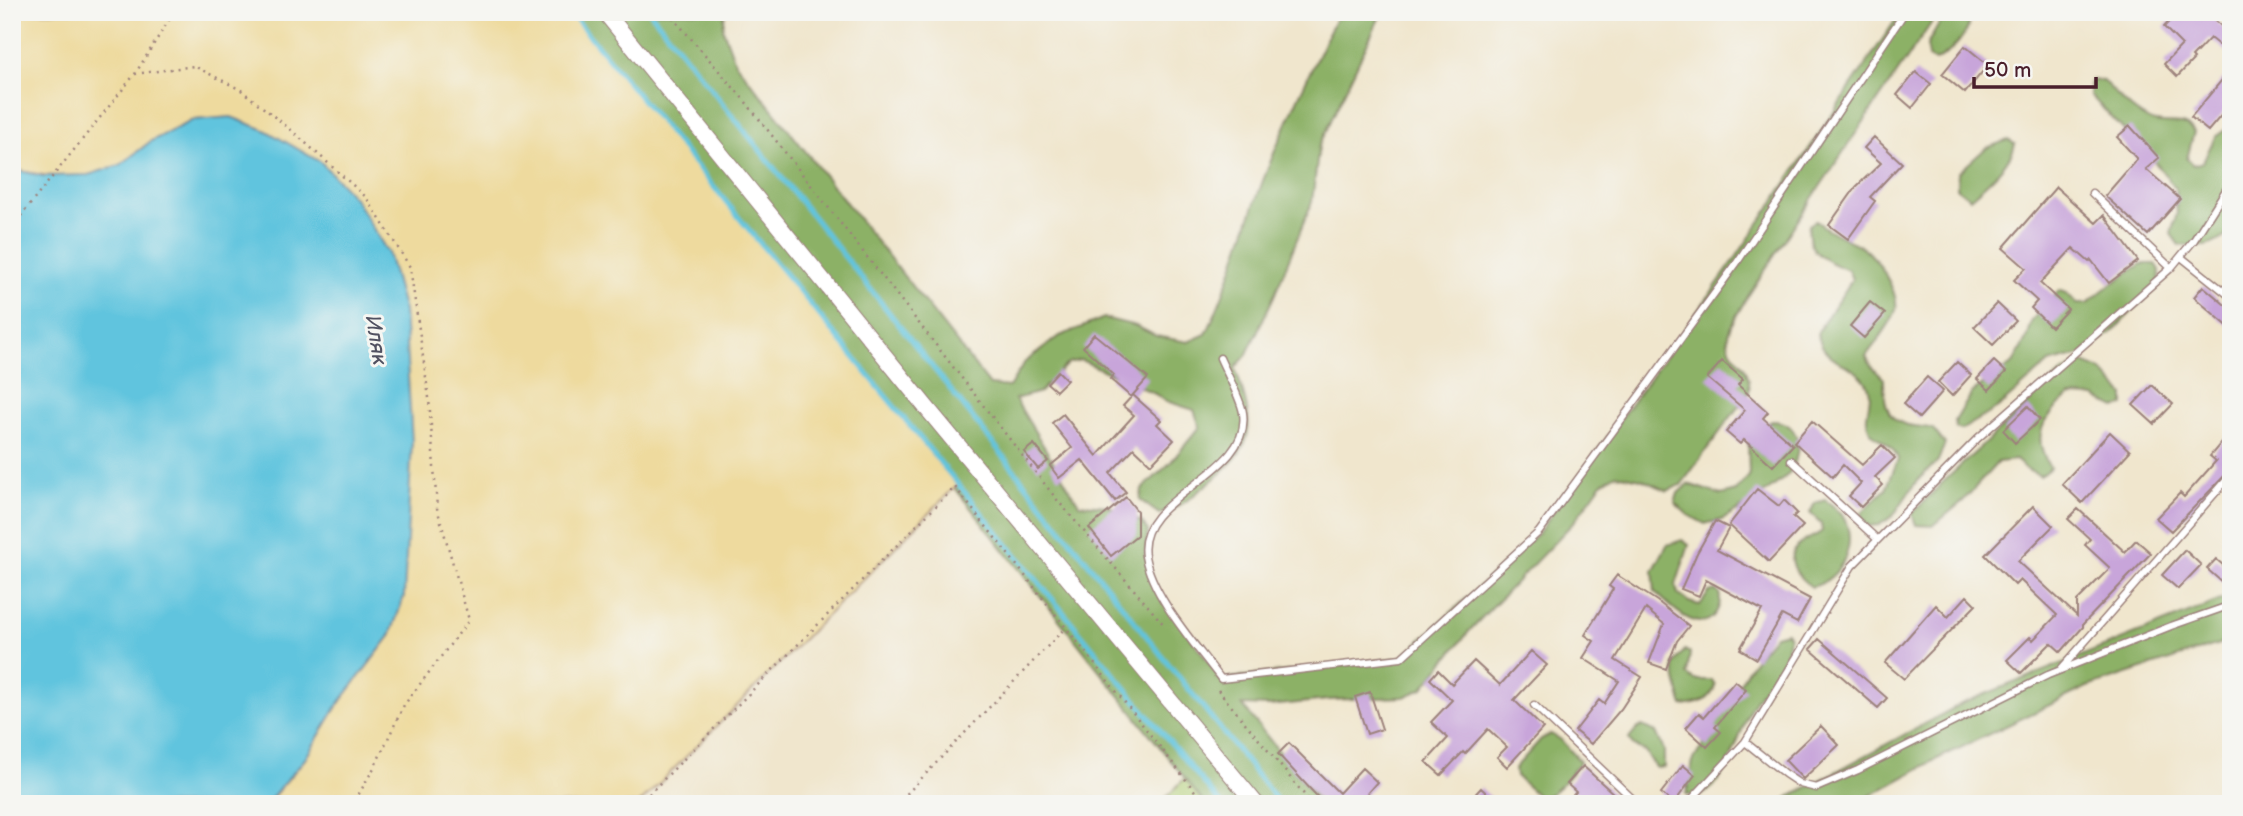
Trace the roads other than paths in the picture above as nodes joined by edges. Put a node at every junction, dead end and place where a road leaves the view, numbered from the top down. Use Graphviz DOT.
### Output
graph roads {
  1 [pos="605,12"];
  2 [pos="1905,12"];
  3 [pos="2231,182"];
  4 [pos="2092,193"];
  5 [pos="2181,257"];
  6 [pos="2171,268"];
  7 [pos="2231,297"];
  8 [pos="1220,358"];
  9 [pos="1791,460"];
  10 [pos="2231,475"];
  11 [pos="1877,539"];
  12 [pos="2231,605"];
  13 [pos="2060,670"];
  14 [pos="1534,705"];
  15 [pos="1745,742"];
  16 [pos="1256,804"];
  17 [pos="1638,804"];
  18 [pos="1687,804"];
  1 -- 16 [label="street"];
  2 -- 8 [label="lane"];
  3 -- 5 [label="lane"];
  4 -- 6 [label="lane"];
  5 -- 6 [label="lane"];
  5 -- 7 [label="lane"];
  6 -- 11 [label="lane"];
  9 -- 11 [label="lane"];
  10 -- 13 [label="lane"];
  11 -- 15 [label="lane"];
  12 -- 13 [label="lane"];
  13 -- 15 [label="lane"];
  14 -- 17 [label="lane"];
  15 -- 18 [label="lane"];
}
